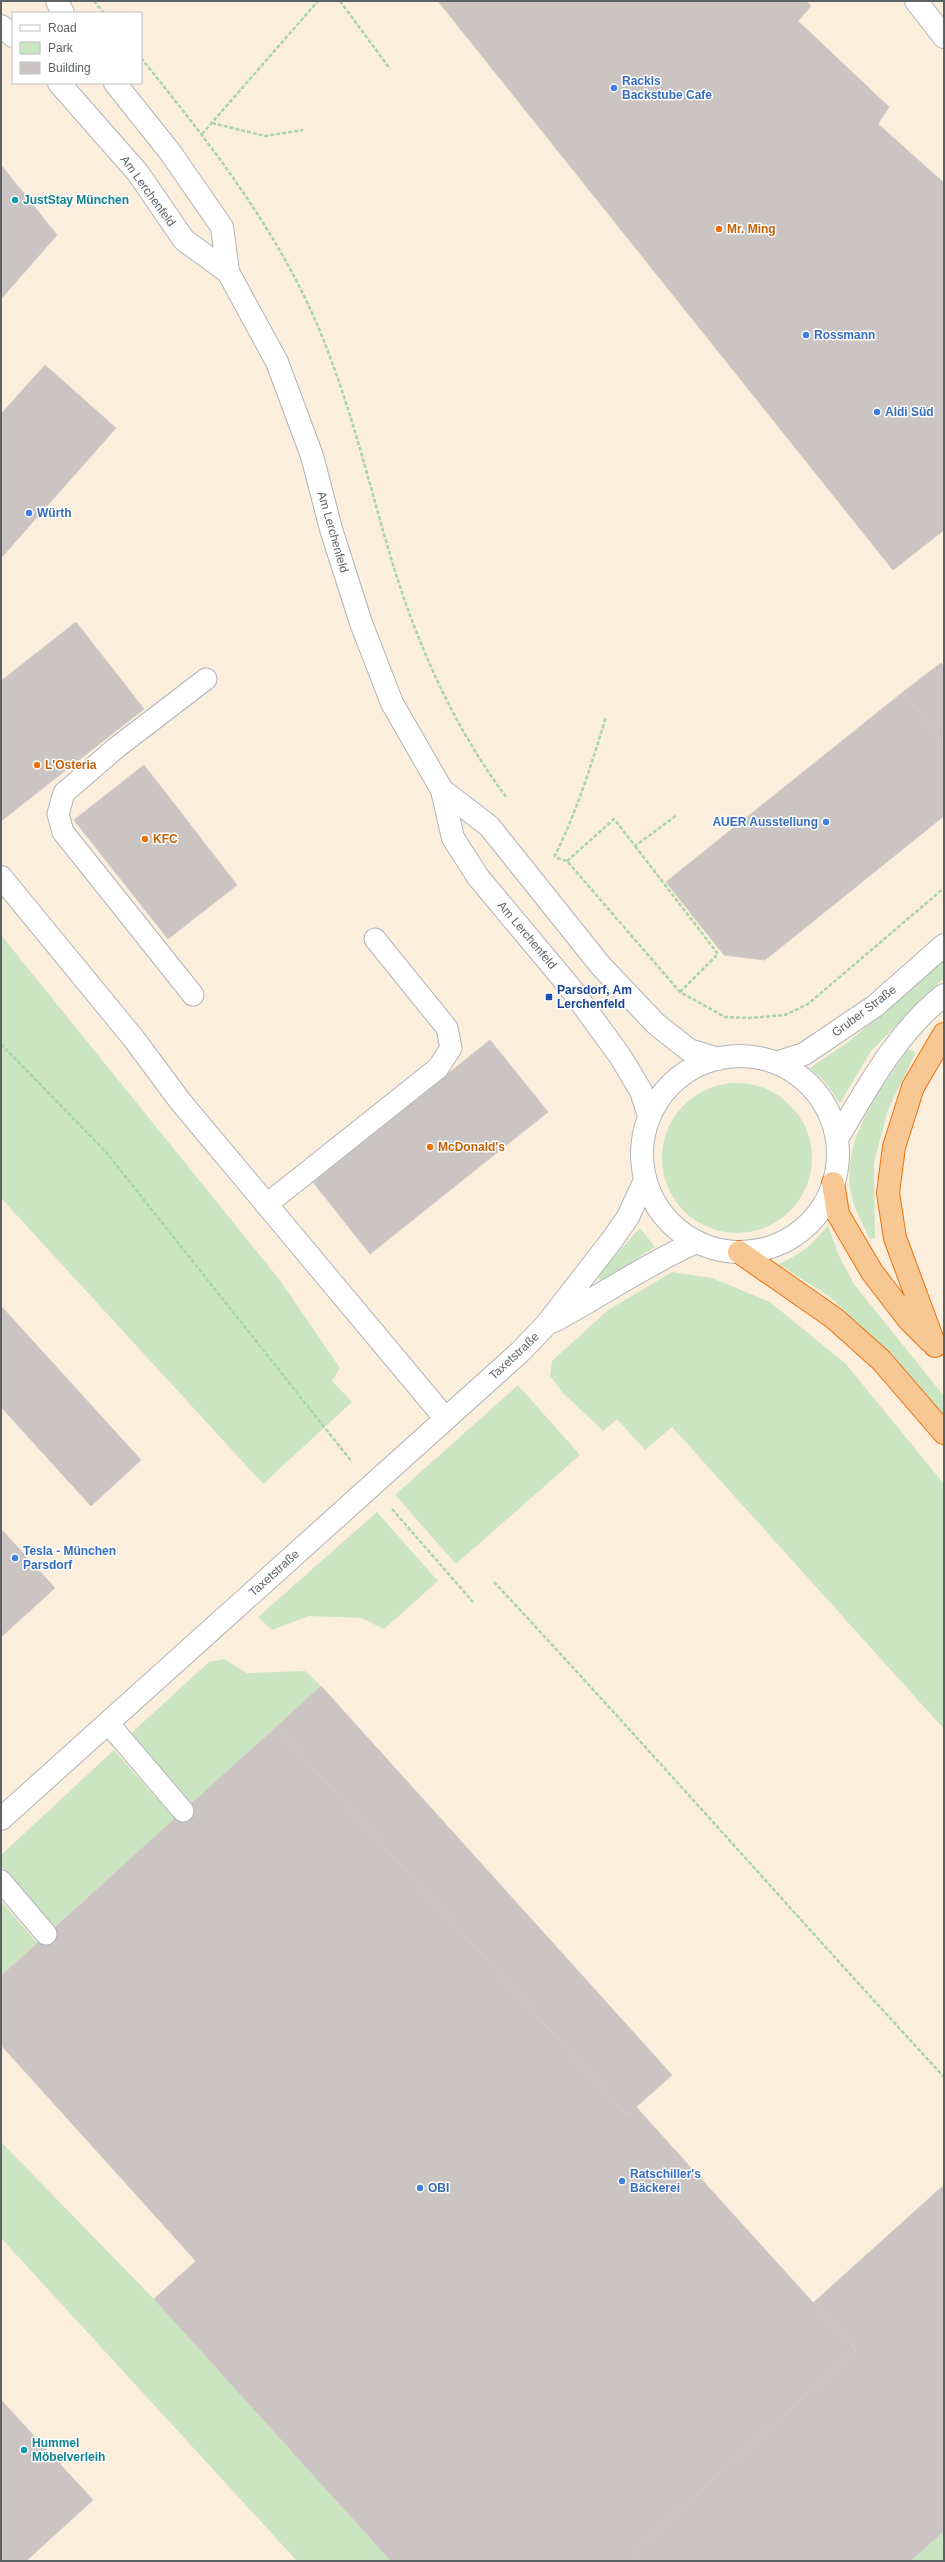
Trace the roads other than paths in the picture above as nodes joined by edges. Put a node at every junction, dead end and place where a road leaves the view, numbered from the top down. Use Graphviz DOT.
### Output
graph roads {
  1 [pos="57,1"];
  2 [pos="916,1"];
  3 [pos="62,12"];
  4 [pos="1,26"];
  5 [pos="12,35"];
  6 [pos="944,37"];
  7 [pos="60,84"];
  8 [pos="116,84"];
  9 [pos="228,272"];
  10 [pos="206,679"];
  11 [pos="442,790"];
  12 [pos="1,876"];
  13 [pos="375,939"];
  14 [pos="944,945"];
  15 [pos="193,995"];
  16 [pos="944,995"];
  17 [pos="944,1034"];
  18 [pos="718,1059"];
  19 [pos="776,1063"];
  20 [pos="649,1116"];
  21 [pos="837,1139"];
  22 [pos="645,1180"];
  23 [pos="833,1183"];
  24 [pos="266,1205"];
  25 [pos="696,1242"];
  26 [pos="739,1252"];
  27 [pos="546,1326"];
  28 [pos="939,1352"];
  29 [pos="446,1418"];
  30 [pos="944,1433"];
  31 [pos="108,1723"];
  32 [pos="183,1811"];
  33 [pos="1,1819"];
  34 [pos="1,1881"];
  35 [pos="46,1934"];
  1 -- 3 [label="street"];
  2 -- 6 [label="street"];
  4 -- 5 [label="street"];
  7 -- 9 [label="street, Am Lerchenfeld"];
  8 -- 9 [label="street, Am Lerchenfeld"];
  9 -- 11 [label="street, Am Lerchenfeld"];
  10 -- 15 [label="lane"];
  11 -- 18 [label="street, Am Lerchenfeld"];
  11 -- 20 [label="street, Am Lerchenfeld"];
  12 -- 24 [label="street"];
  13 -- 24 [label="lane"];
  14 -- 19 [label="street, Gruber Straße"];
  16 -- 21 [label="street"];
  17 -- 28 [label="highway"];
  18 -- 19 [label="street, Am Lerchenfeld"];
  18 -- 20 [label="street, Am Lerchenfeld"];
  19 -- 21 [label="street, Am Lerchenfeld"];
  20 -- 22 [label="street, Am Lerchenfeld"];
  21 -- 23 [label="street, Am Lerchenfeld"];
  22 -- 25 [label="street, Am Lerchenfeld"];
  22 -- 27 [label="street, Taxetstraße"];
  23 -- 26 [label="street, Am Lerchenfeld"];
  23 -- 28 [label="highway"];
  24 -- 29 [label="street"];
  25 -- 26 [label="street, Am Lerchenfeld"];
  25 -- 27 [label="street, Taxetstraße"];
  26 -- 30 [label="highway"];
  27 -- 29 [label="street, Taxetstraße"];
  29 -- 31 [label="street, Taxetstraße"];
  31 -- 32 [label="lane"];
  31 -- 33 [label="street, Taxetstraße"];
  34 -- 35 [label="lane"];
}
